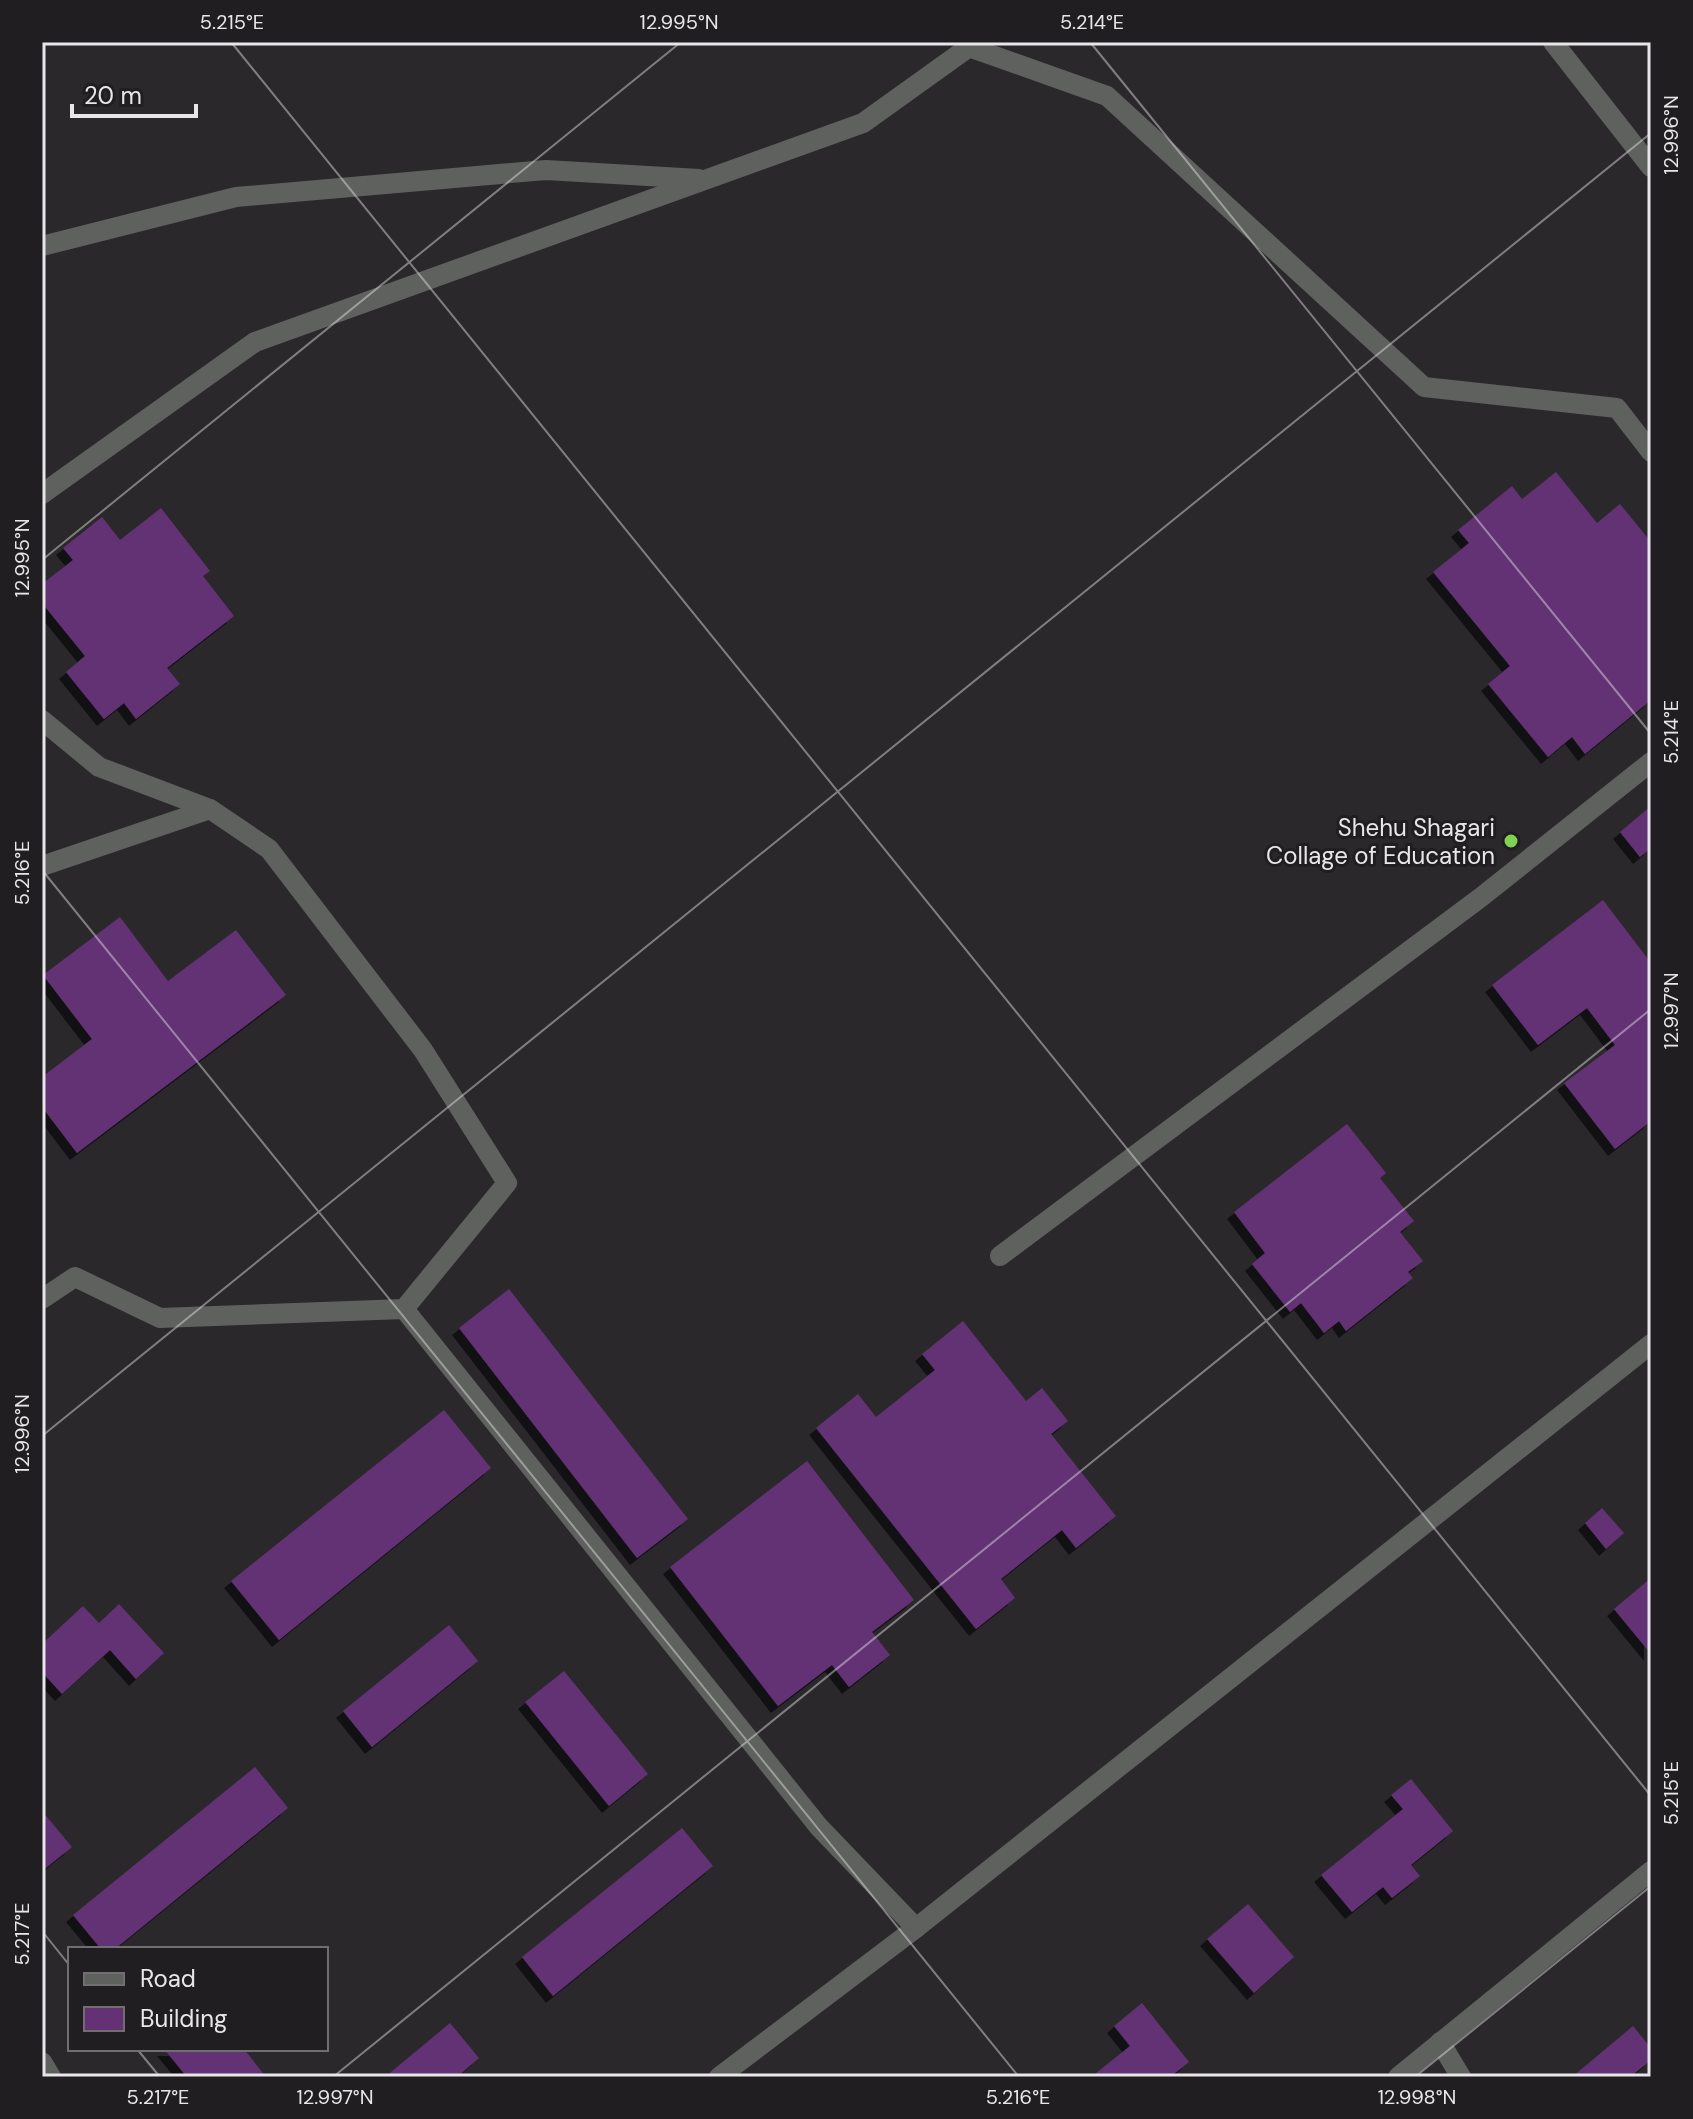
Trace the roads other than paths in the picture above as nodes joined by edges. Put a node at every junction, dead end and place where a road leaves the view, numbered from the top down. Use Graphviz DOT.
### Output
graph roads {
  1 [pos="1553,42"];
  2 [pos="1650,164"];
  3 [pos="707,179"];
  4 [pos="42,246"];
  5 [pos="1651,452"];
  6 [pos="42,494"];
  7 [pos="42,720"];
  8 [pos="1651,762"];
  9 [pos="210,809"];
  10 [pos="42,866"];
  11 [pos="1000,1256"];
  12 [pos="42,1299"];
  13 [pos="404,1309"];
  14 [pos="1651,1344"];
  15 [pos="1651,1871"];
  16 [pos="916,1928"];
  17 [pos="1440,2042"];
  18 [pos="42,2062"];
  19 [pos="51,2077"];
  20 [pos="719,2077"];
  21 [pos="1398,2077"];
  22 [pos="1461,2077"];
  1 -- 2 [label="street"];
  3 -- 4 [label="street"];
  3 -- 5 [label="street"];
  3 -- 6 [label="street"];
  7 -- 9 [label="street"];
  8 -- 11 [label="street"];
  9 -- 10 [label="street"];
  9 -- 13 [label="street"];
  12 -- 13 [label="street"];
  13 -- 16 [label="street"];
  14 -- 16 [label="street"];
  15 -- 17 [label="street"];
  16 -- 20 [label="street"];
  17 -- 21 [label="street"];
  17 -- 22 [label="street"];
  18 -- 19 [label="street"];
}
